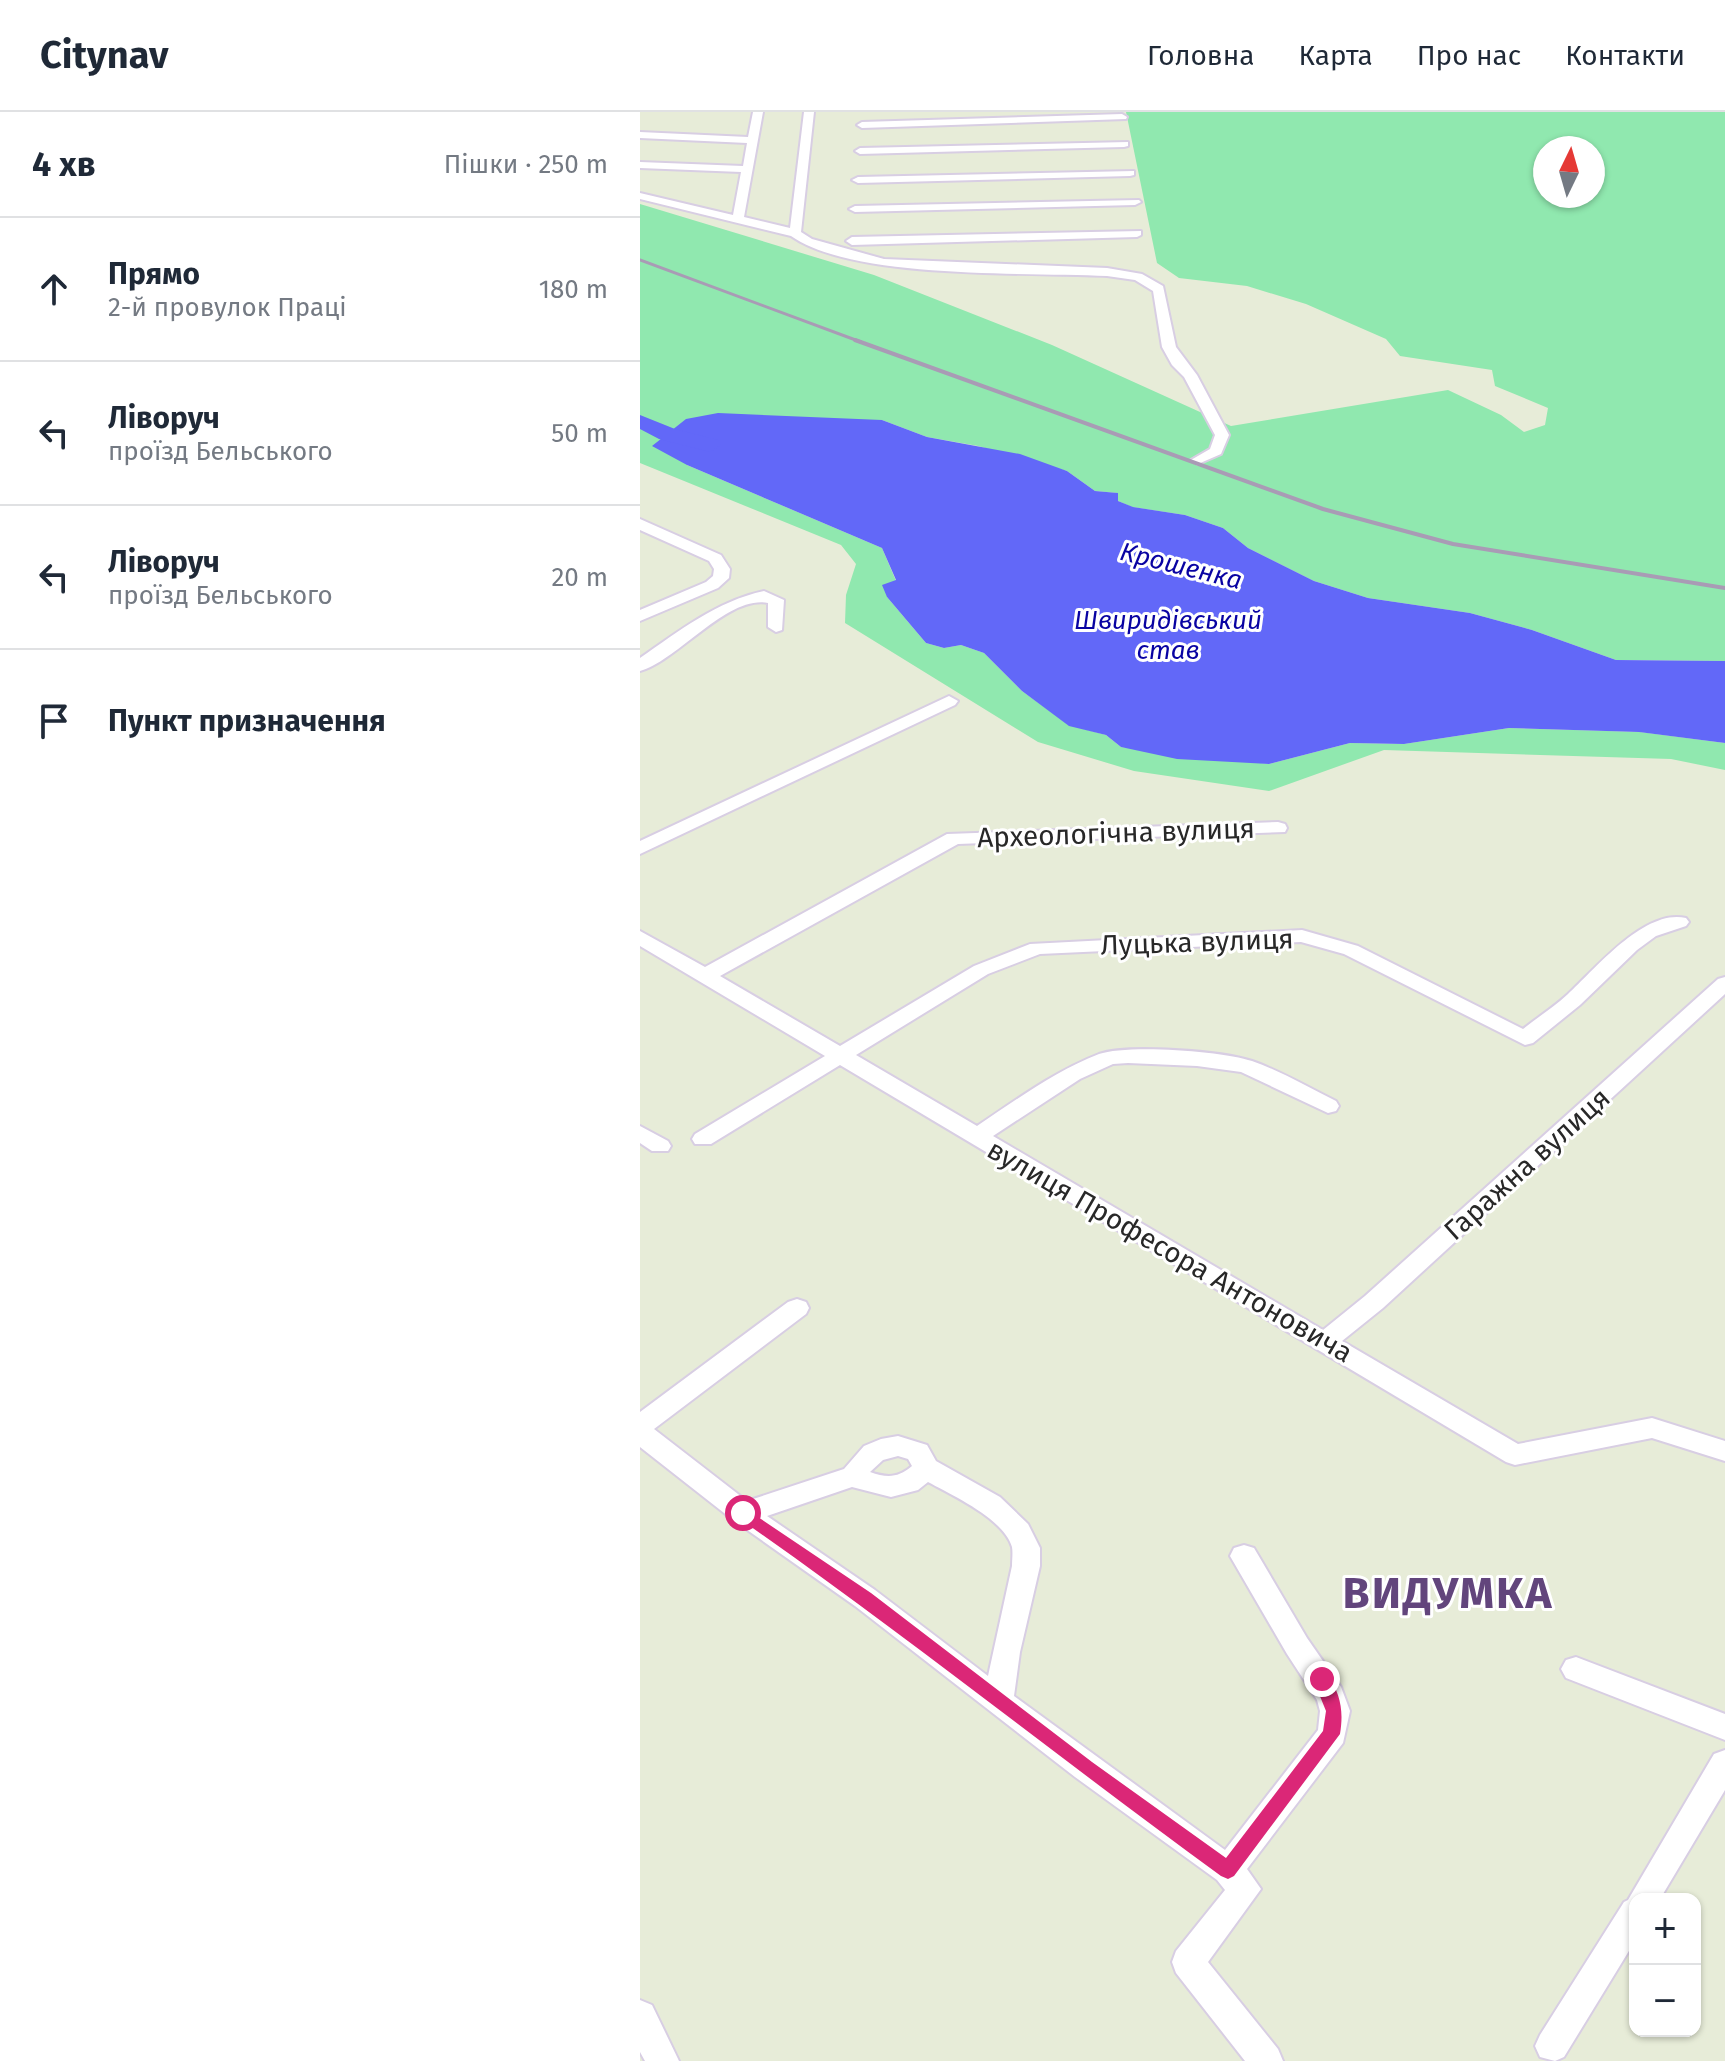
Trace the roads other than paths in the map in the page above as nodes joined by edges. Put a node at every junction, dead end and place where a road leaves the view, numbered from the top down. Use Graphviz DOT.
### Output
graph roads {
  1 [pos="758,112"];
  2 [pos="809,112"];
  3 [pos="864,112"];
  4 [pos="1122,117"];
  5 [pos="862,125"];
  6 [pos="640,135"];
  7 [pos="751,140"];
  8 [pos="1124,144"];
  9 [pos="860,151"];
  10 [pos="640,165"];
  11 [pos="746,169"];
  12 [pos="1130,173"];
  13 [pos="858,180"];
  14 [pos="640,196"];
  15 [pos="1135,202"];
  16 [pos="855,209"];
  17 [pos="738,220"];
  18 [pos="795,233"];
  19 [pos="1137,233"];
  20 [pos="852,241"];
  21 [pos="851,256"];
  22 [pos="1198,460"];
  23 [pos="640,524"];
  24 [pos="640,616"];
  25 [pos="776,627"];
  26 [pos="640,666"];
  27 [pos="949,701"];
  28 [pos="1278,828"];
  29 [pos="640,848"];
  30 [pos="1679,922"];
  31 [pos="640,937"];
  32 [pos="704,976"];
  33 [pos="1725,983"];
  34 [pos="838,1055"];
  35 [pos="1328,1106"];
  36 [pos="976,1137"];
  37 [pos="703,1139"];
  38 [pos="797,1308"];
  39 [pos="1326,1341"];
  40 [pos="640,1426"];
  41 [pos="640,1433"];
  42 [pos="1725,1451"];
  43 [pos="926,1468"];
  44 [pos="853,1476"];
  45 [pos="743,1513"];
  46 [pos="1244,1556"];
  47 [pos="1576,1669"];
  48 [pos="999,1702"];
  49 [pos="1725,1727"];
  50 [pos="1725,1763"];
  51 [pos="1228,1870"];
  52 [pos="1647,1893"];
  53 [pos="1629,1922"];
  54 [pos="640,2016"];
  55 [pos="1552,2046"];
  56 [pos="662,2061"];
  57 [pos="1266,2061"];
  1 -- 7 [label="street"];
  2 -- 18 [label="street"];
  3 -- 5 [label="street"];
  4 -- 5 [label="street"];
  5 -- 9 [label="street"];
  6 -- 7 [label="street"];
  7 -- 11 [label="street"];
  8 -- 9 [label="street"];
  9 -- 13 [label="street"];
  10 -- 11 [label="street"];
  11 -- 17 [label="street"];
  12 -- 13 [label="street"];
  13 -- 16 [label="street"];
  14 -- 17 [label="street"];
  15 -- 16 [label="street"];
  16 -- 20 [label="street"];
  17 -- 18 [label="street"];
  18 -- 21 [label="street"];
  19 -- 20 [label="street"];
  20 -- 21 [label="street"];
  21 -- 22 [label="street"];
  23 -- 24 [label="street"];
  25 -- 26 [label="street"];
  27 -- 29 [label="street"];
  28 -- 32 [label="street, Археологічна вулиця"];
  30 -- 34 [label="street, Луцька вулиця"];
  31 -- 32 [label="street, вулиця Професора Антоновича"];
  32 -- 34 [label="street, вулиця Професора Антоновича"];
  33 -- 39 [label="street, Гаражна вулиця"];
  34 -- 36 [label="street, вулиця Професора Антоновича"];
  34 -- 37 [label="street, Луцька вулиця"];
  35 -- 36 [label="street"];
  36 -- 39 [label="street, вулиця Професора Антоновича"];
  38 -- 40 [label="street"];
  39 -- 42 [label="street, вулиця Професора Антоновича"];
  41 -- 45 [label="street"];
  43 -- 44 [label="street"];
  43 -- 44 [label="street"];
  43 -- 48 [label="street"];
  44 -- 45 [label="street"];
  45 -- 48 [label="street"];
  46 -- 51 [label="street"];
  47 -- 49 [label="street"];
  48 -- 51 [label="street"];
  50 -- 52 [label="street"];
  51 -- 57 [label="street"];
  53 -- 55 [label="street"];
  54 -- 56 [label="street"];
}
